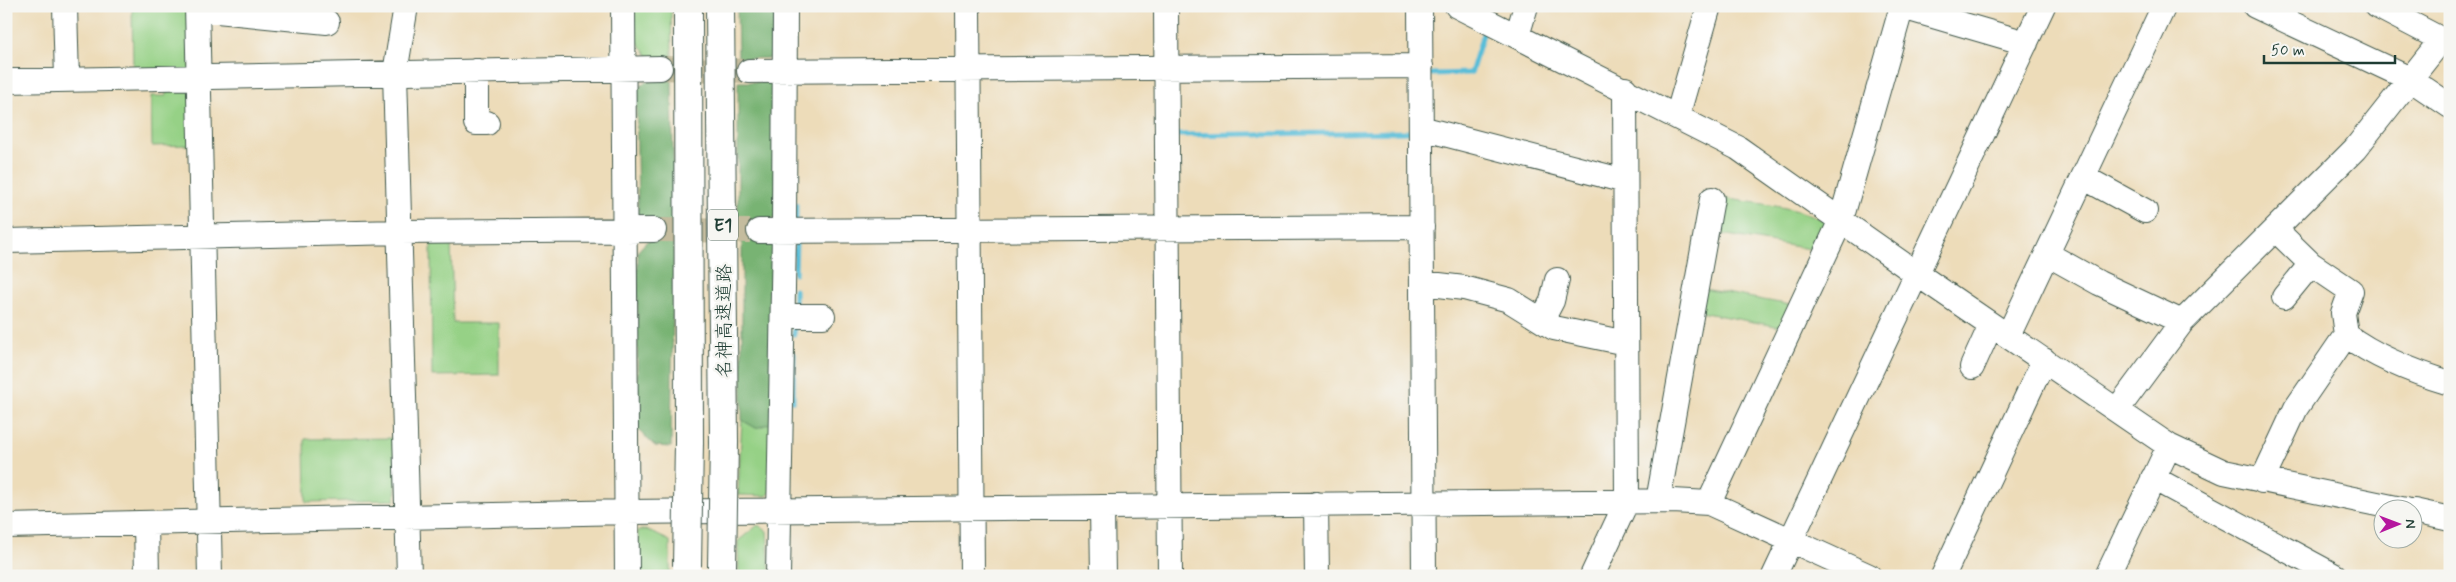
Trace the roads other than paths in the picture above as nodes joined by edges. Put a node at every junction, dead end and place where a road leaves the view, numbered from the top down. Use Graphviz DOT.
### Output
graph roads {
  1 [pos="65,6"];
  2 [pos="406,6"];
  3 [pos="623,6"];
  4 [pos="688,6"];
  5 [pos="720,6"];
  6 [pos="785,6"];
  7 [pos="968,6"];
  8 [pos="1166,6"];
  9 [pos="1420,6"];
  10 [pos="1457,6"];
  11 [pos="1526,6"];
  12 [pos="1709,6"];
  13 [pos="2043,6"];
  14 [pos="2164,6"];
  15 [pos="2255,6"];
  16 [pos="2377,6"];
  17 [pos="1901,7"];
  18 [pos="197,8"];
  19 [pos="327,22"];
  20 [pos="1517,36"];
  21 [pos="2446,41"];
  22 [pos="2026,43"];
  23 [pos="1421,66"];
  24 [pos="624,68"];
  25 [pos="660,68"];
  26 [pos="1168,68"];
  27 [pos="969,70"];
  28 [pos="476,71"];
  29 [pos="749,71"];
  30 [pos="785,72"];
  31 [pos="395,73"];
  32 [pos="198,77"];
  33 [pos="2410,79"];
  34 [pos="67,80"];
  35 [pos="6,81"];
  36 [pos="1625,89"];
  37 [pos="2450,106"];
  38 [pos="1678,117"];
  39 [pos="487,123"];
  40 [pos="1421,128"];
  41 [pos="2083,177"];
  42 [pos="1624,181"];
  43 [pos="1712,199"];
  44 [pos="2145,211"];
  45 [pos="1841,220"];
  46 [pos="1422,228"];
  47 [pos="626,229"];
  48 [pos="1167,229"];
  49 [pos="2274,229"];
  50 [pos="654,230"];
  51 [pos="970,230"];
  52 [pos="759,231"];
  53 [pos="784,231"];
  54 [pos="400,232"];
  55 [pos="202,236"];
  56 [pos="6,241"];
  57 [pos="2046,254"];
  58 [pos="2311,264"];
  59 [pos="1917,274"];
  60 [pos="1557,280"];
  61 [pos="1422,283"];
  62 [pos="2284,296"];
  63 [pos="782,316"];
  64 [pos="823,316"];
  65 [pos="1542,320"];
  66 [pos="2182,322"];
  67 [pos="2000,330"];
  68 [pos="2346,335"];
  69 [pos="1626,343"];
  70 [pos="2044,360"];
  71 [pos="1972,367"];
  72 [pos="2450,383"];
  73 [pos="2117,410"];
  74 [pos="2169,446"];
  75 [pos="2153,478"];
  76 [pos="2262,481"];
  77 [pos="1627,501"];
  78 [pos="1658,501"];
  79 [pos="1424,503"];
  80 [pos="1709,503"];
  81 [pos="1316,504"];
  82 [pos="2374,504"];
  83 [pos="1169,506"];
  84 [pos="1102,507"];
  85 [pos="972,508"];
  86 [pos="779,510"];
  87 [pos="628,512"];
  88 [pos="2424,513"];
  89 [pos="408,517"];
  90 [pos="2450,519"];
  91 [pos="209,521"];
  92 [pos="146,523"];
  93 [pos="6,526"];
  94 [pos="1791,539"];
  95 [pos="687,571"];
  96 [pos="722,572"];
  97 [pos="147,576"];
  98 [pos="210,576"];
  99 [pos="409,576"];
  100 [pos="627,576"];
  101 [pos="778,576"];
  102 [pos="972,576"];
  103 [pos="1103,576"];
  104 [pos="1170,576"];
  105 [pos="1317,576"];
  106 [pos="1424,576"];
  107 [pos="1592,576"];
  108 [pos="1774,576"];
  109 [pos="1869,576"];
  110 [pos="1943,576"];
  111 [pos="2107,576"];
  112 [pos="2335,576"];
  1 -- 34 [label="street"];
  2 -- 31 [label="street"];
  3 -- 24 [label="street"];
  4 -- 95 [label="highway, 名神高速道路 / E1, bridge"];
  5 -- 96 [label="highway, 名神高速道路 / E1, bridge"];
  6 -- 30 [label="street"];
  7 -- 27 [label="street"];
  8 -- 26 [label="street"];
  9 -- 23 [label="street"];
  10 -- 20 [label="street"];
  11 -- 20 [label="street"];
  12 -- 38 [label="street"];
  13 -- 22 [label="street"];
  14 -- 41 [label="street"];
  15 -- 33 [label="street"];
  16 -- 21 [label="street"];
  17 -- 22 [label="street"];
  17 -- 45 [label="street"];
  18 -- 19 [label="street"];
  18 -- 32 [label="street"];
  20 -- 36 [label="street"];
  21 -- 33 [label="street"];
  22 -- 59 [label="street"];
  23 -- 26 [label="street"];
  23 -- 40 [label="street"];
  24 -- 25 [label="street"];
  24 -- 28 [label="street"];
  24 -- 47 [label="street"];
  26 -- 27 [label="street"];
  26 -- 48 [label="street"];
  27 -- 30 [label="street"];
  27 -- 51 [label="street"];
  28 -- 31 [label="street"];
  28 -- 39 [label="street"];
  29 -- 30 [label="street"];
  30 -- 53 [label="street"];
  31 -- 32 [label="street"];
  31 -- 54 [label="street"];
  32 -- 34 [label="street"];
  32 -- 55 [label="street"];
  33 -- 37 [label="street"];
  33 -- 49 [label="street"];
  34 -- 35 [label="street"];
  36 -- 38 [label="street"];
  36 -- 42 [label="street"];
  38 -- 45 [label="street"];
  40 -- 42 [label="street"];
  40 -- 46 [label="street"];
  41 -- 44 [label="street"];
  41 -- 57 [label="street"];
  42 -- 69 [label="street"];
  43 -- 78 [label="street"];
  45 -- 59 [label="street"];
  45 -- 80 [label="street"];
  46 -- 48 [label="street"];
  46 -- 61 [label="street"];
  47 -- 50 [label="street"];
  47 -- 54 [label="street"];
  47 -- 87 [label="street"];
  48 -- 51 [label="street"];
  48 -- 83 [label="street"];
  49 -- 58 [label="street"];
  49 -- 66 [label="street"];
  51 -- 53 [label="street"];
  51 -- 85 [label="street"];
  52 -- 53 [label="street"];
  53 -- 63 [label="street"];
  54 -- 55 [label="street"];
  54 -- 89 [label="street"];
  55 -- 56 [label="street"];
  55 -- 91 [label="street"];
  57 -- 66 [label="street"];
  57 -- 67 [label="street"];
  58 -- 62 [label="street"];
  58 -- 68 [label="street"];
  59 -- 67 [label="street"];
  59 -- 94 [label="street"];
  60 -- 65 [label="street"];
  61 -- 65 [label="street"];
  61 -- 79 [label="street"];
  63 -- 64 [label="street"];
  63 -- 86 [label="street"];
  65 -- 69 [label="street"];
  66 -- 73 [label="street"];
  67 -- 70 [label="street"];
  67 -- 71 [label="street"];
  68 -- 72 [label="street"];
  68 -- 76 [label="street"];
  69 -- 77 [label="street"];
  70 -- 73 [label="street"];
  70 -- 110 [label="street"];
  73 -- 74 [label="street"];
  74 -- 75 [label="street"];
  74 -- 76 [label="street"];
  75 -- 111 [label="street"];
  75 -- 112 [label="street"];
  76 -- 82 [label="street"];
  77 -- 78 [label="street"];
  77 -- 79 [label="street"];
  77 -- 107 [label="street"];
  78 -- 80 [label="street"];
  79 -- 81 [label="street"];
  79 -- 106 [label="street"];
  80 -- 94 [label="street"];
  81 -- 83 [label="street"];
  81 -- 105 [label="street"];
  83 -- 84 [label="street"];
  83 -- 104 [label="street"];
  84 -- 85 [label="street"];
  84 -- 103 [label="street"];
  85 -- 86 [label="street"];
  85 -- 102 [label="street"];
  86 -- 87 [label="street"];
  86 -- 101 [label="street"];
  87 -- 89 [label="street"];
  87 -- 100 [label="street"];
  88 -- 90 [label="street"];
  89 -- 91 [label="street"];
  89 -- 99 [label="street"];
  91 -- 92 [label="street"];
  91 -- 98 [label="street"];
  92 -- 93 [label="street"];
  92 -- 97 [label="street"];
  94 -- 108 [label="street"];
  94 -- 109 [label="street"];
}
